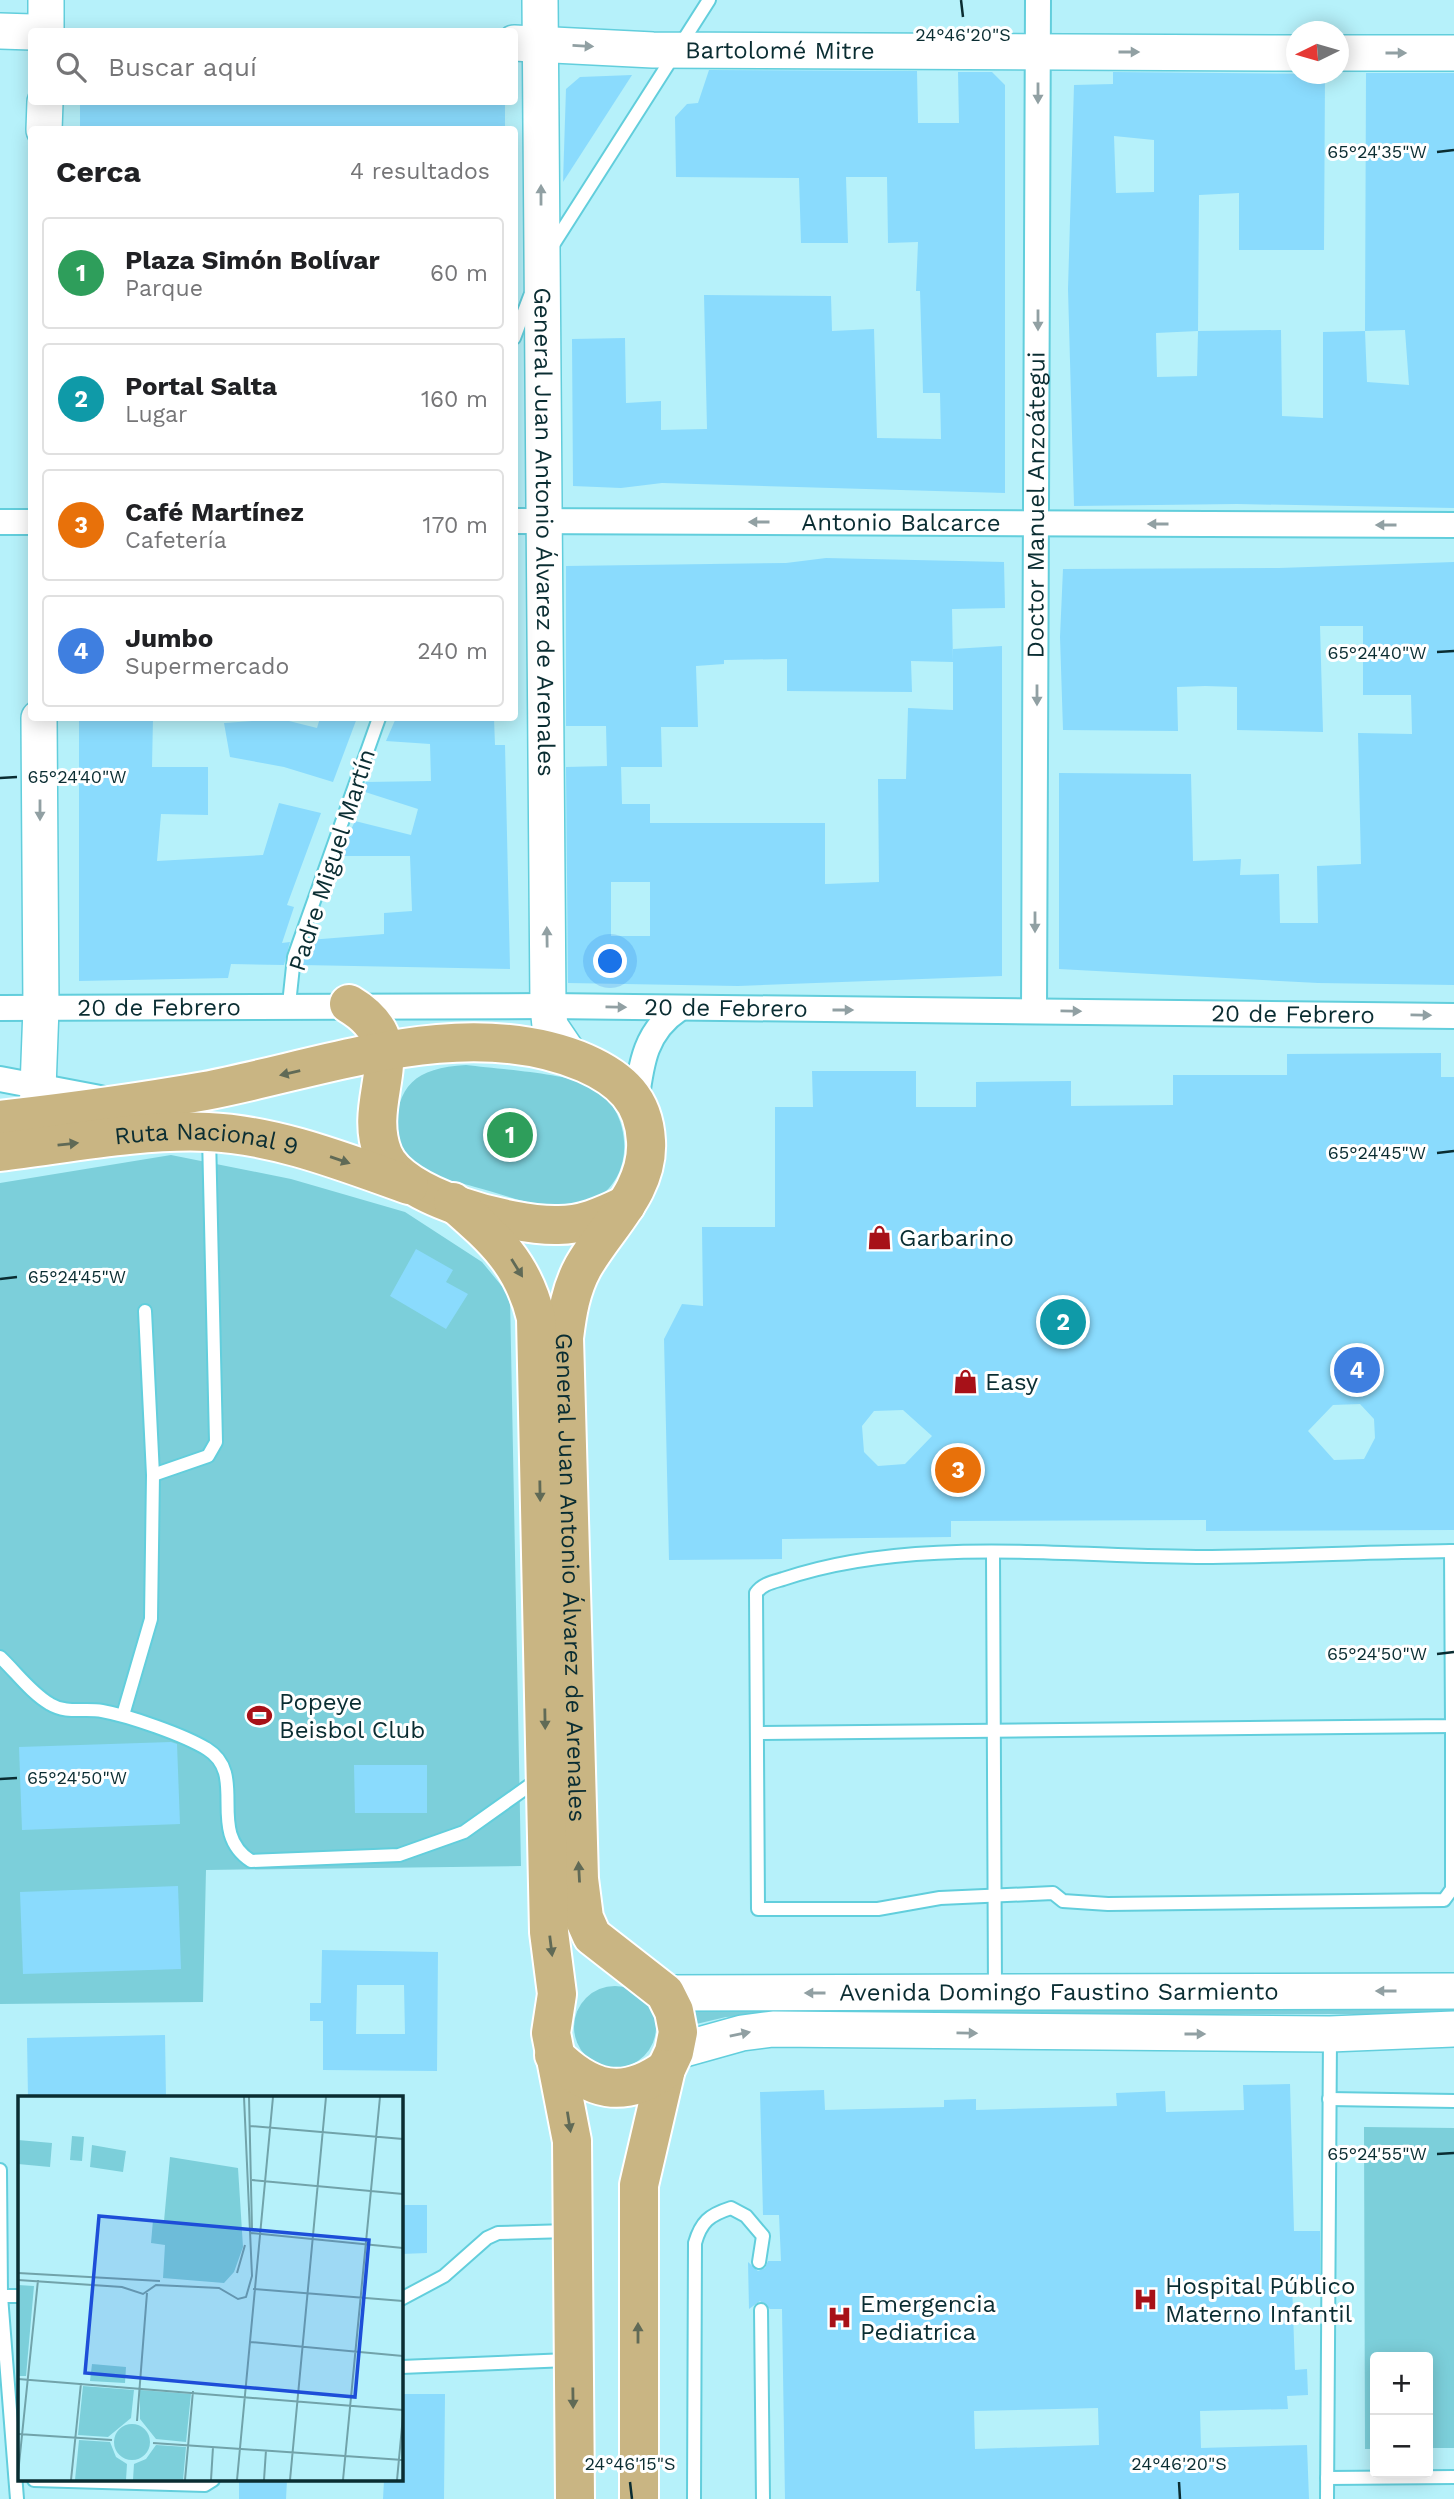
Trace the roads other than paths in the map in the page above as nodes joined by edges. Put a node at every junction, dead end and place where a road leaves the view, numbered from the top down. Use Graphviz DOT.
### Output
graph roads {
  1 [pos="46,0"];
  2 [pos="540,0"];
  3 [pos="709,0"];
  4 [pos="1038,0"];
  5 [pos="46,28"];
  6 [pos="0,31"];
  7 [pos="28,32"];
  8 [pos="527,44"];
  9 [pos="675,50"];
  10 [pos="1038,51"];
  11 [pos="1286,52"];
  12 [pos="1349,53"];
  13 [pos="1454,53"];
  14 [pos="45,105"];
  15 [pos="44,126"];
  16 [pos="541,264"];
  17 [pos="518,327"];
  18 [pos="528,521"];
  19 [pos="0,522"];
  20 [pos="28,522"];
  21 [pos="1038,523"];
  22 [pos="1454,525"];
  23 [pos="40,721"];
  24 [pos="378,721"];
  25 [pos="289,1004"];
  26 [pos="349,1004"];
  27 [pos="548,1006"];
  28 [pos="0,1008"];
  29 [pos="41,1008"];
  30 [pos="678,1009"];
  31 [pos="1034,1011"];
  32 [pos="1454,1016"];
  33 [pos="372,1055"];
  34 [pos="571,1057"];
  35 [pos="0,1080"];
  36 [pos="38,1101"];
  37 [pos="636,1104"];
  38 [pos="0,1120"];
  39 [pos="209,1132"];
  40 [pos="0,1152"];
  41 [pos="409,1185"];
  42 [pos="453,1202"];
  43 [pos="626,1205"];
  44 [pos="145,1311"];
  45 [pos="153,1475"];
  46 [pos="1453,1551"];
  47 [pos="993,1554"];
  48 [pos="0,1657"];
  49 [pos="123,1716"];
  50 [pos="1452,1726"];
  51 [pos="994,1731"];
  52 [pos="758,1734"];
  53 [pos="546,1773"];
  54 [pos="995,1894"];
  55 [pos="631,1968"];
  56 [pos="1454,1991"];
  57 [pos="665,1993"];
  58 [pos="995,1993"];
  59 [pos="557,1994"];
  60 [pos="1454,2029"];
  61 [pos="1329,2034"];
  62 [pos="554,2056"];
  63 [pos="670,2061"];
  64 [pos="1329,2099"];
  65 [pos="1454,2101"];
  66 [pos="0,2170"];
  67 [pos="571,2231"];
  68 [pos="759,2262"];
  69 [pos="1,2296"];
  70 [pos="402,2298"];
  71 [pos="761,2310"];
  72 [pos="573,2360"];
  73 [pos="402,2367"];
  74 [pos="1454,2477"];
  75 [pos="1327,2478"];
  76 [pos="17,2479"];
  77 [pos="102,2482"];
  78 [pos="210,2482"];
  79 [pos="17,2499"];
  80 [pos="575,2499"];
  81 [pos="639,2499"];
  82 [pos="695,2499"];
  83 [pos="763,2499"];
  84 [pos="1327,2499"];
  1 -- 5 [label="street"];
  2 -- 8 [label="street, General Juan Antonio Álvarez de Arenales"];
  3 -- 9 [label="lane"];
  4 -- 10 [label="street, Doctor Manuel Anzoátegui"];
  6 -- 7 [label="street"];
  8 -- 9 [label="street, Bartolomé Mitre, one-way"];
  16 -- 8 [label="street, General Juan Antonio Álvarez de Arenales, one-way"];
  9 -- 10 [label="street, Bartolomé Mitre"];
  9 -- 16 [label="lane"];
  10 -- 11 [label="street, Bartolomé Mitre, one-way"];
  10 -- 21 [label="street, Doctor Manuel Anzoátegui, one-way"];
  12 -- 13 [label="street, one-way"];
  14 -- 15 [label="street"];
  16 -- 17 [label="lane"];
  16 -- 18 [label="street, General Juan Antonio Álvarez de Arenales"];
  21 -- 18 [label="street, Antonio Balcarce, one-way"];
  27 -- 18 [label="street, General Juan Antonio Álvarez de Arenales, one-way"];
  19 -- 20 [label="street"];
  22 -- 21 [label="street, Antonio Balcarce, one-way"];
  21 -- 31 [label="street, Doctor Manuel Anzoátegui, one-way"];
  23 -- 29 [label="street, one-way"];
  24 -- 25 [label="lane, Padre Miguel Martín"];
  25 -- 26 [label="street, 20 de Febrero"];
  25 -- 29 [label="street, 20 de Febrero"];
  26 -- 27 [label="street, 20 de Febrero"];
  26 -- 33 [label="main road"];
  27 -- 30 [label="street, 20 de Febrero, one-way"];
  27 -- 34 [label="street, General Juan Antonio Álvarez de Arenales"];
  28 -- 29 [label="street, 20 de Febrero"];
  29 -- 36 [label="street"];
  30 -- 31 [label="street, 20 de Febrero, one-way"];
  30 -- 37 [label="street, General Juan Antonio Álvarez de Arenales"];
  31 -- 32 [label="street, 20 de Febrero, one-way"];
  33 -- 34 [label="main road, General Juan Antonio Álvarez de Arenales"];
  33 -- 36 [label="main road, Ruta Nacional 9, one-way"];
  33 -- 41 [label="main road"];
  34 -- 37 [label="main road, General Juan Antonio Álvarez de Arenales"];
  35 -- 36 [label="street"];
  36 -- 38 [label="main road, Ruta Nacional 9"];
  37 -- 43 [label="main road, General Juan Antonio Álvarez de Arenales"];
  40 -- 39 [label="main road, Ruta Nacional 9, one-way"];
  39 -- 41 [label="main road, Ruta Nacional 9, one-way"];
  39 -- 45 [label="lane"];
  41 -- 42 [label="main road"];
  42 -- 43 [label="main road"];
  42 -- 53 [label="main road, General Juan Antonio Álvarez de Arenales, one-way"];
  55 -- 43 [label="main road, General Juan Antonio Álvarez de Arenales, one-way"];
  44 -- 45 [label="lane"];
  45 -- 49 [label="lane"];
  46 -- 47 [label="lane"];
  46 -- 50 [label="lane"];
  47 -- 51 [label="lane"];
  47 -- 52 [label="lane"];
  48 -- 49 [label="lane"];
  49 -- 53 [label="lane"];
  50 -- 51 [label="lane"];
  50 -- 54 [label="lane"];
  51 -- 52 [label="lane"];
  51 -- 54 [label="lane"];
  52 -- 54 [label="lane"];
  53 -- 59 [label="main road, General Juan Antonio Álvarez de Arenales, one-way"];
  54 -- 58 [label="lane"];
  55 -- 57 [label="main road, General Juan Antonio Álvarez de Arenales"];
  55 -- 59 [label="main road"];
  56 -- 58 [label="street, Avenida Domingo Faustino Sarmiento, one-way"];
  58 -- 57 [label="street, Avenida Domingo Faustino Sarmiento, one-way"];
  57 -- 63 [label="main road"];
  59 -- 62 [label="main road, General Juan Antonio Álvarez de Arenales"];
  60 -- 61 [label="street, Avenida Domingo Faustino Sarmiento"];
  63 -- 61 [label="street, Avenida Domingo Faustino Sarmiento, one-way"];
  61 -- 64 [label="lane"];
  62 -- 63 [label="main road"];
  62 -- 67 [label="main road, General Juan Antonio Álvarez de Arenales, one-way"];
  81 -- 63 [label="main road, one-way"];
  64 -- 65 [label="lane"];
  64 -- 75 [label="lane"];
  66 -- 69 [label="lane"];
  67 -- 70 [label="lane"];
  67 -- 72 [label="main road, General Juan Antonio Álvarez de Arenales"];
  68 -- 82 [label="lane"];
  69 -- 76 [label="lane"];
  71 -- 83 [label="lane"];
  72 -- 73 [label="lane"];
  72 -- 80 [label="main road, General Juan Antonio Álvarez de Arenales, one-way"];
  74 -- 75 [label="lane"];
  75 -- 84 [label="lane"];
  76 -- 79 [label="lane"];
  77 -- 78 [label="lane"];
}
